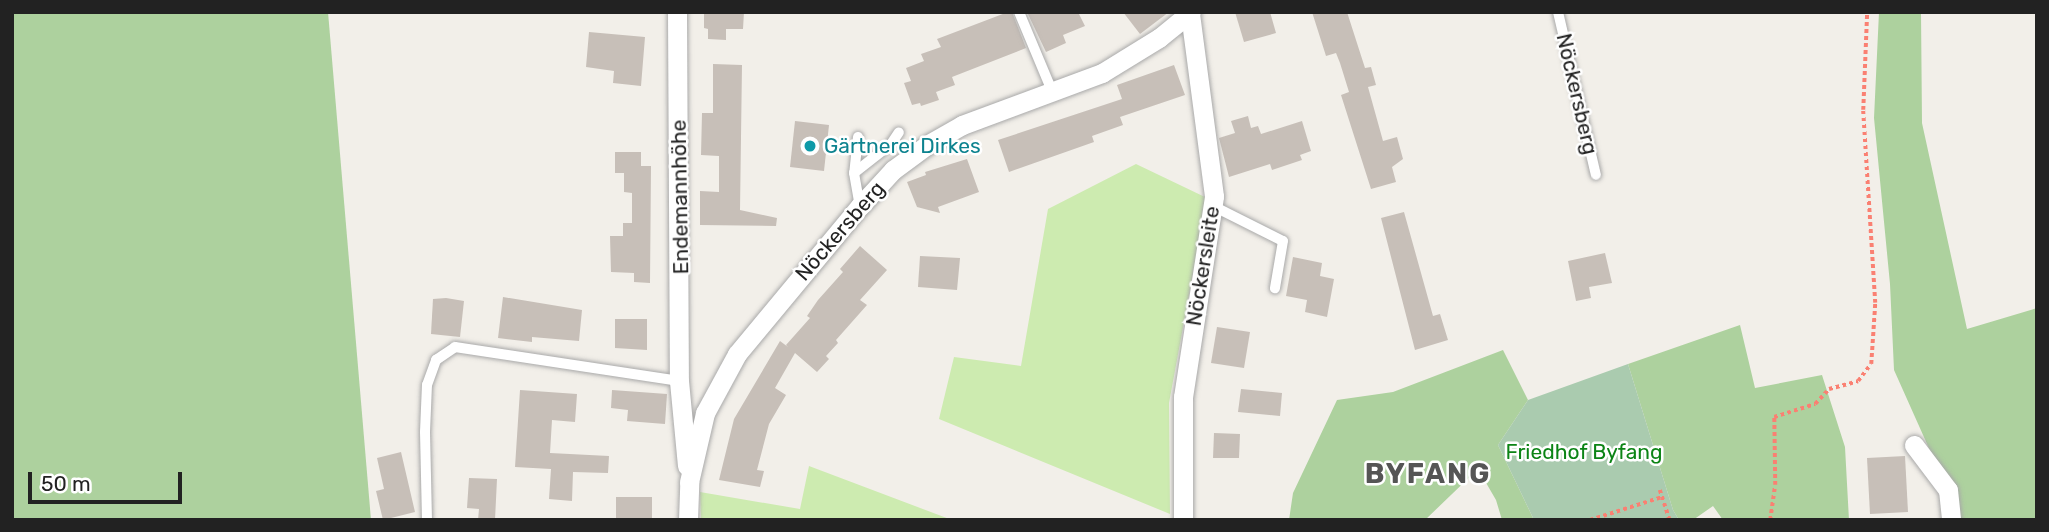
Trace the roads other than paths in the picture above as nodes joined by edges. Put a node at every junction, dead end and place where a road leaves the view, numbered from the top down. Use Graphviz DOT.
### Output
graph roads {
  1 [pos="677,12"];
  2 [pos="1019,12"];
  3 [pos="1558,12"];
  4 [pos="1191,13"];
  5 [pos="1052,91"];
  6 [pos="899,132"];
  7 [pos="858,137"];
  8 [pos="854,173"];
  9 [pos="1596,175"];
  10 [pos="860,206"];
  11 [pos="1213,206"];
  12 [pos="1275,288"];
  13 [pos="679,381"];
  14 [pos="1914,445"];
  15 [pos="689,482"];
  16 [pos="427,520"];
  17 [pos="688,520"];
  18 [pos="1182,520"];
  19 [pos="1951,520"];
  1 -- 13 [label="street, Endemannhöhe"];
  2 -- 5 [label="lane"];
  3 -- 9 [label="lane, Nöckersberg"];
  4 -- 5 [label="street, Nöckersberg"];
  4 -- 11 [label="street, Nöckersleite"];
  5 -- 10 [label="street, Nöckersberg"];
  6 -- 8 [label="lane"];
  7 -- 8 [label="lane"];
  8 -- 10 [label="lane"];
  10 -- 15 [label="street, Nöckersberg"];
  11 -- 12 [label="lane"];
  11 -- 18 [label="street, Nöckersleite"];
  13 -- 15 [label="street, Endemannhöhe"];
  13 -- 16 [label="lane"];
  14 -- 19 [label="street"];
  15 -- 17 [label="street, Nöckersberg"];
}
